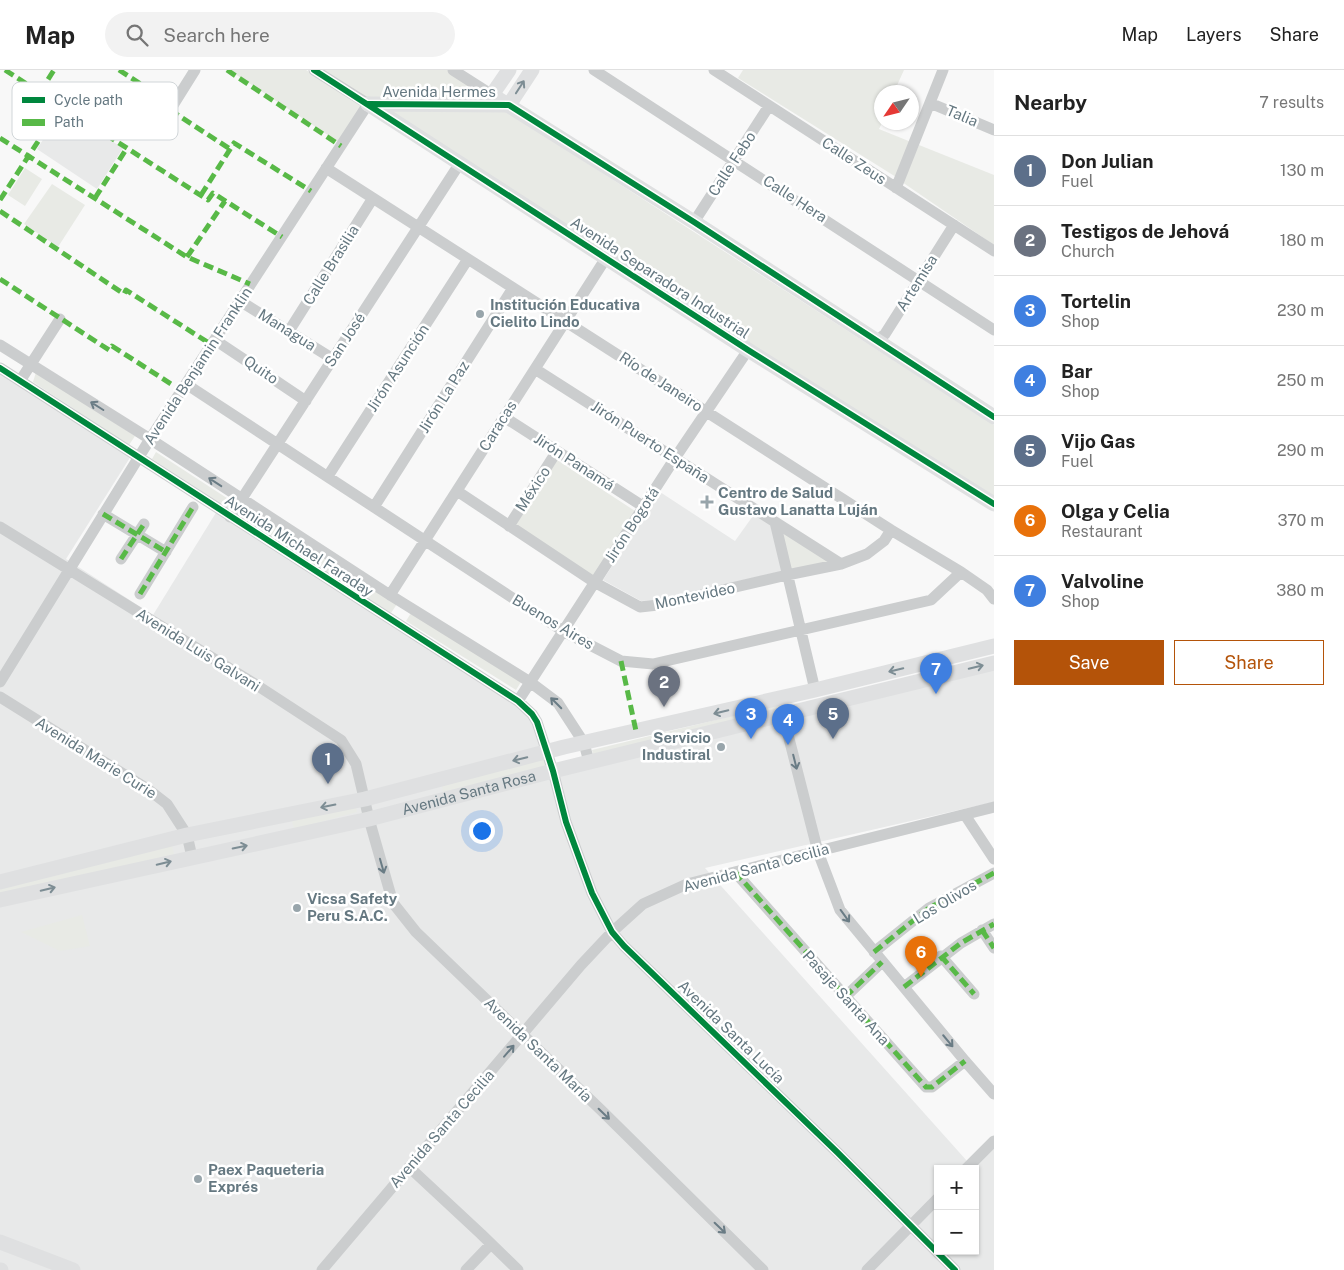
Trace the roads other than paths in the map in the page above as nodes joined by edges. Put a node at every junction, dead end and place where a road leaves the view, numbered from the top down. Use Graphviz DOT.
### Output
graph roads {
  1 [pos="195,70"];
  2 [pos="314,70"];
  3 [pos="453,70"];
  4 [pos="509,70"];
  5 [pos="532,70"];
  6 [pos="594,70"];
  7 [pos="714,70"];
  8 [pos="943,70"];
  9 [pos="178,97"];
  10 [pos="488,100"];
  11 [pos="930,103"];
  12 [pos="368,104"];
  13 [pos="509,105"];
  14 [pos="769,106"];
  15 [pos="993,127"];
  16 [pos="734,160"];
  17 [pos="460,163"];
  18 [pos="326,168"];
  19 [pos="896,188"];
  20 [pos="373,198"];
  21 [pos="694,222"];
  22 [pos="954,225"];
  23 [pos="418,227"];
  24 [pos="994,251"];
  25 [pos="606,258"];
  26 [pos="468,259"];
  27 [pos="919,280"];
  28 [pos="513,288"];
  29 [pos="240,301"];
  30 [pos="60,318"];
  31 [pos="566,321"];
  32 [pos="994,330"];
  33 [pos="288,332"];
  34 [pos="215,340"];
  35 [pos="878,340"];
  36 [pos="0,344"];
  37 [pos="748,350"];
  38 [pos="333,359"];
  39 [pos="31,364"];
  40 [pos="0,368"];
  41 [pos="534,369"];
  42 [pos="20,381"];
  43 [pos="186,384"];
  44 [pos="306,401"];
  45 [pos="706,411"];
  46 [pos="504,417"];
  47 [pos="994,417"];
  48 [pos="150,439"];
  49 [pos="278,444"];
  50 [pos="557,451"];
  51 [pos="139,457"];
  52 [pos="675,458"];
  53 [pos="328,476"];
  54 [pos="457,491"];
  55 [pos="242,499"];
  56 [pos="994,504"];
  57 [pos="194,506"];
  58 [pos="374,507"];
  59 [pos="644,507"];
  60 [pos="103,514"];
  61 [pos="230,517"];
  62 [pos="775,522"];
  63 [pos="144,524"];
  64 [pos="509,526"];
  65 [pos="0,528"];
  66 [pos="891,530"];
  67 [pos="137,535"];
  68 [pos="425,540"];
  69 [pos="166,552"];
  70 [pos="121,559"];
  71 [pos="841,564"];
  72 [pos="68,569"];
  73 [pos="961,572"];
  74 [pos="787,575"];
  75 [pos="594,582"];
  76 [pos="140,594"];
  77 [pos="390,595"];
  78 [pos="994,599"];
  79 [pos="407,606"];
  80 [pos="396,624"];
  81 [pos="563,631"];
  82 [pos="801,631"];
  83 [pos="994,646"];
  84 [pos="994,663"];
  85 [pos="0,682"];
  86 [pos="530,682"];
  87 [pos="815,690"];
  88 [pos="0,697"];
  89 [pos="518,701"];
  90 [pos="783,715"];
  91 [pos="584,743"];
  92 [pos="547,752"];
  93 [pos="589,762"];
  94 [pos="553,771"];
  95 [pos="365,799"];
  96 [pos="994,807"];
  97 [pos="965,815"];
  98 [pos="369,819"];
  99 [pos="186,835"];
  100 [pos="818,852"];
  101 [pos="192,857"];
  102 [pos="994,859"];
  103 [pos="735,872"];
  104 [pos="994,873"];
  105 [pos="0,882"];
  106 [pos="0,900"];
  107 [pos="994,924"];
  108 [pos="982,930"];
  109 [pos="612,932"];
  110 [pos="994,948"];
  111 [pos="874,952"];
  112 [pos="942,956"];
  113 [pos="882,962"];
  114 [pos="904,988"];
  115 [pos="974,994"];
  116 [pos="845,997"];
  117 [pos="523,1035"];
  118 [pos="965,1061"];
  119 [pos="994,1094"];
  120 [pos="994,1141"];
  121 [pos="970,1165"];
  122 [pos="409,1168"];
  123 [pos="934,1202"];
  124 [pos="910,1226"];
  125 [pos="0,1242"];
  126 [pos="491,1244"];
  127 [pos="73,1270"];
  128 [pos="322,1270"];
  129 [pos="466,1270"];
  130 [pos="518,1270"];
  131 [pos="763,1270"];
  132 [pos="867,1270"];
  133 [pos="955,1270"];
  1 -- 9 [label="street"];
  2 -- 12 [label="street, Avenida Separadora Industrial"];
  3 -- 10 [label="street"];
  4 -- 10 [label="main road, Avenida Hermes"];
  13 -- 5 [label="main road, Avenida Hermes, one-way"];
  6 -- 16 [label="street, Calle Hera"];
  7 -- 14 [label="street, Calle Zeus"];
  8 -- 11 [label="street"];
  10 -- 12 [label="main road, Avenida Hermes"];
  10 -- 13 [label="main road, Avenida Hermes"];
  11 -- 15 [label="street, Talia"];
  11 -- 19 [label="street"];
  12 -- 17 [label="main road, Avenida Separadora Industrial"];
  12 -- 18 [label="street, Avenida Benjamin Franklin"];
  13 -- 21 [label="main road"];
  14 -- 16 [label="street, Calle Febo"];
  14 -- 19 [label="street, Calle Zeus"];
  16 -- 21 [label="street, Calle Febo"];
  16 -- 27 [label="street, Calle Hera"];
  17 -- 23 [label="street, San José"];
  17 -- 25 [label="main road, Avenida Separadora Industrial"];
  18 -- 20 [label="street, Río de Janeiro"];
  18 -- 29 [label="street, Avenida Benjamin Franklin"];
  19 -- 22 [label="street, Calle Zeus"];
  20 -- 23 [label="street, Río de Janeiro"];
  20 -- 33 [label="street, Calle Brasilia"];
  21 -- 35 [label="main road"];
  22 -- 24 [label="street, Calle Zeus"];
  22 -- 27 [label="street, Artemisa"];
  23 -- 26 [label="street, Río de Janeiro"];
  23 -- 38 [label="street, San José"];
  25 -- 31 [label="street, Caracas"];
  25 -- 37 [label="main road, Avenida Separadora Industrial"];
  26 -- 28 [label="street, Río de Janeiro"];
  26 -- 53 [label="street, Jirón Asunción"];
  27 -- 32 [label="street, Calle Hera"];
  27 -- 35 [label="street, Artemisa"];
  28 -- 31 [label="street, Río de Janeiro"];
  28 -- 58 [label="street, Jirón La Paz"];
  29 -- 33 [label="street, Managua"];
  29 -- 34 [label="street, Avenida Benjamin Franklin"];
  30 -- 39 [label="street"];
  31 -- 41 [label="street, Caracas"];
  31 -- 45 [label="street, Río de Janeiro"];
  33 -- 38 [label="street, Managua"];
  34 -- 43 [label="street, Avenida Benjamin Franklin"];
  34 -- 44 [label="street, Quito"];
  35 -- 47 [label="main road"];
  36 -- 39 [label="street, Avenida Michael Faraday"];
  37 -- 45 [label="street, Jirón Bogotá"];
  37 -- 56 [label="main road, Avenida Separadora Industrial"];
  38 -- 44 [label="street, San José"];
  39 -- 42 [label="street"];
  48 -- 39 [label="street, Avenida Michael Faraday, one-way"];
  40 -- 42 [label="street, Avenida Michael Faraday"];
  41 -- 46 [label="street, Caracas"];
  41 -- 52 [label="street, Jirón Puerto España"];
  42 -- 51 [label="street, Avenida Michael Faraday"];
  43 -- 48 [label="street, Avenida Benjamin Franklin"];
  43 -- 49 [label="street, Buenos Aires"];
  44 -- 49 [label="street, San José"];
  45 -- 52 [label="street, Jirón Bogotá"];
  45 -- 66 [label="street, Río de Janeiro"];
  46 -- 50 [label="street, Jirón Panamá"];
  46 -- 54 [label="street, Caracas"];
  48 -- 51 [label="street, Avenida Benjamin Franklin"];
  55 -- 48 [label="street, Avenida Michael Faraday, one-way"];
  49 -- 53 [label="street, Buenos Aires"];
  49 -- 55 [label="street, San José"];
  50 -- 59 [label="street, Jirón Panamá"];
  50 -- 64 [label="street, México"];
  51 -- 60 [label="street, Avenida Benjamin Franklin"];
  51 -- 61 [label="street, Avenida Michael Faraday"];
  52 -- 59 [label="street, Jirón Bogotá"];
  52 -- 62 [label="street, Jirón Puerto España"];
  53 -- 58 [label="street, Buenos Aires"];
  54 -- 64 [label="street, Montevideo"];
  54 -- 68 [label="street, Caracas"];
  55 -- 61 [label="street, San José"];
  55 -- 77 [label="street, Avenida Michael Faraday"];
  57 -- 69 [label="street"];
  58 -- 68 [label="street, Buenos Aires"];
  59 -- 75 [label="street, Jirón Bogotá"];
  60 -- 67 [label="street"];
  60 -- 72 [label="street, Avenida Benjamin Franklin"];
  61 -- 80 [label="street, Avenida Michael Faraday"];
  62 -- 71 [label="street, Jirón Puerto España"];
  62 -- 74 [label="street"];
  63 -- 67 [label="street"];
  64 -- 75 [label="street, Montevideo"];
  65 -- 72 [label="street, Avenida Luis Galvani"];
  66 -- 71 [label="street, Montevideo"];
  66 -- 73 [label="street, Río de Janeiro"];
  67 -- 69 [label="street"];
  67 -- 70 [label="street"];
  68 -- 77 [label="street, Caracas"];
  68 -- 81 [label="street, Buenos Aires"];
  69 -- 76 [label="street"];
  71 -- 74 [label="street, Montevideo"];
  72 -- 85 [label="street, Avenida Benjamin Franklin"];
  72 -- 95 [label="street, Avenida Luis Galvani"];
  73 -- 78 [label="street, Río de Janeiro"];
  73 -- 82 [label="street, Buenos Aires"];
  74 -- 75 [label="street, Montevideo"];
  74 -- 82 [label="street"];
  75 -- 81 [label="street, Jirón Bogotá"];
  77 -- 79 [label="street, Avenida Michael Faraday"];
  79 -- 80 [label="street"];
  79 -- 86 [label="street, Avenida Michael Faraday"];
  80 -- 89 [label="street, Avenida Michael Faraday"];
  81 -- 82 [label="street, Buenos Aires"];
  81 -- 86 [label="street, Jirón Bogotá"];
  82 -- 87 [label="street"];
  83 -- 87 [label="main road, Avenida Santa Rosa, one-way"];
  90 -- 84 [label="main road, Avenida Santa Rosa, one-way"];
  86 -- 89 [label="street, Jirón Bogotá"];
  91 -- 86 [label="street, Avenida Michael Faraday, one-way"];
  87 -- 91 [label="main road, Avenida Santa Rosa, one-way"];
  88 -- 99 [label="street, Avenida Marie Curie"];
  89 -- 92 [label="street, Avenida Michael Faraday"];
  90 -- 93 [label="main road, Avenida Santa Rosa"];
  90 -- 100 [label="street, one-way"];
  91 -- 92 [label="main road, Avenida Santa Rosa"];
  91 -- 93 [label="street, Avenida Michael Faraday"];
  92 -- 94 [label="street, Avenida Michael Faraday"];
  92 -- 95 [label="main road, Avenida Santa Rosa, one-way"];
  93 -- 94 [label="main road, Avenida Santa Rosa"];
  94 -- 98 [label="main road, Avenida Santa Rosa"];
  94 -- 109 [label="street, Avenida Santa Lucía"];
  95 -- 98 [label="street, Avenida Santa María"];
  95 -- 99 [label="main road, Avenida Santa Rosa, one-way"];
  96 -- 97 [label="street, Avenida Santa Cecilia"];
  97 -- 100 [label="street, Avenida Santa Cecilia"];
  97 -- 102 [label="street"];
  101 -- 98 [label="main road, Avenida Santa Rosa, one-way"];
  98 -- 117 [label="street, Avenida Santa María, one-way"];
  99 -- 101 [label="street, Avenida Marie Curie"];
  99 -- 105 [label="main road, Avenida Santa Rosa"];
  100 -- 103 [label="street, Avenida Santa Cecilia"];
  100 -- 111 [label="street, one-way"];
  106 -- 101 [label="main road, Avenida Santa Rosa, one-way"];
  103 -- 109 [label="street, Avenida Santa Cecilia"];
  103 -- 116 [label="street, Pasaje Santa Ana"];
  104 -- 111 [label="street, Los Olivos"];
  107 -- 108 [label="street"];
  108 -- 110 [label="street"];
  108 -- 112 [label="street"];
  109 -- 117 [label="street, Avenida Santa Cecilia"];
  109 -- 124 [label="street, Avenida Santa Lucía"];
  111 -- 113 [label="street"];
  112 -- 114 [label="street"];
  112 -- 115 [label="street"];
  113 -- 114 [label="street"];
  113 -- 116 [label="street"];
  114 -- 118 [label="street, one-way"];
  116 -- 118 [label="street, Pasaje Santa Ana"];
  122 -- 117 [label="street, Avenida Santa Cecilia, one-way"];
  117 -- 131 [label="street, Avenida Santa María, one-way"];
  118 -- 119 [label="street"];
  120 -- 121 [label="street"];
  122 -- 126 [label="street"];
  122 -- 128 [label="street, Avenida Santa Cecilia"];
  123 -- 124 [label="street"];
  124 -- 132 [label="street"];
  124 -- 133 [label="street, Avenida Santa Lucía"];
  125 -- 127 [label="main road"];
  126 -- 129 [label="street"];
  126 -- 130 [label="street"];
}
